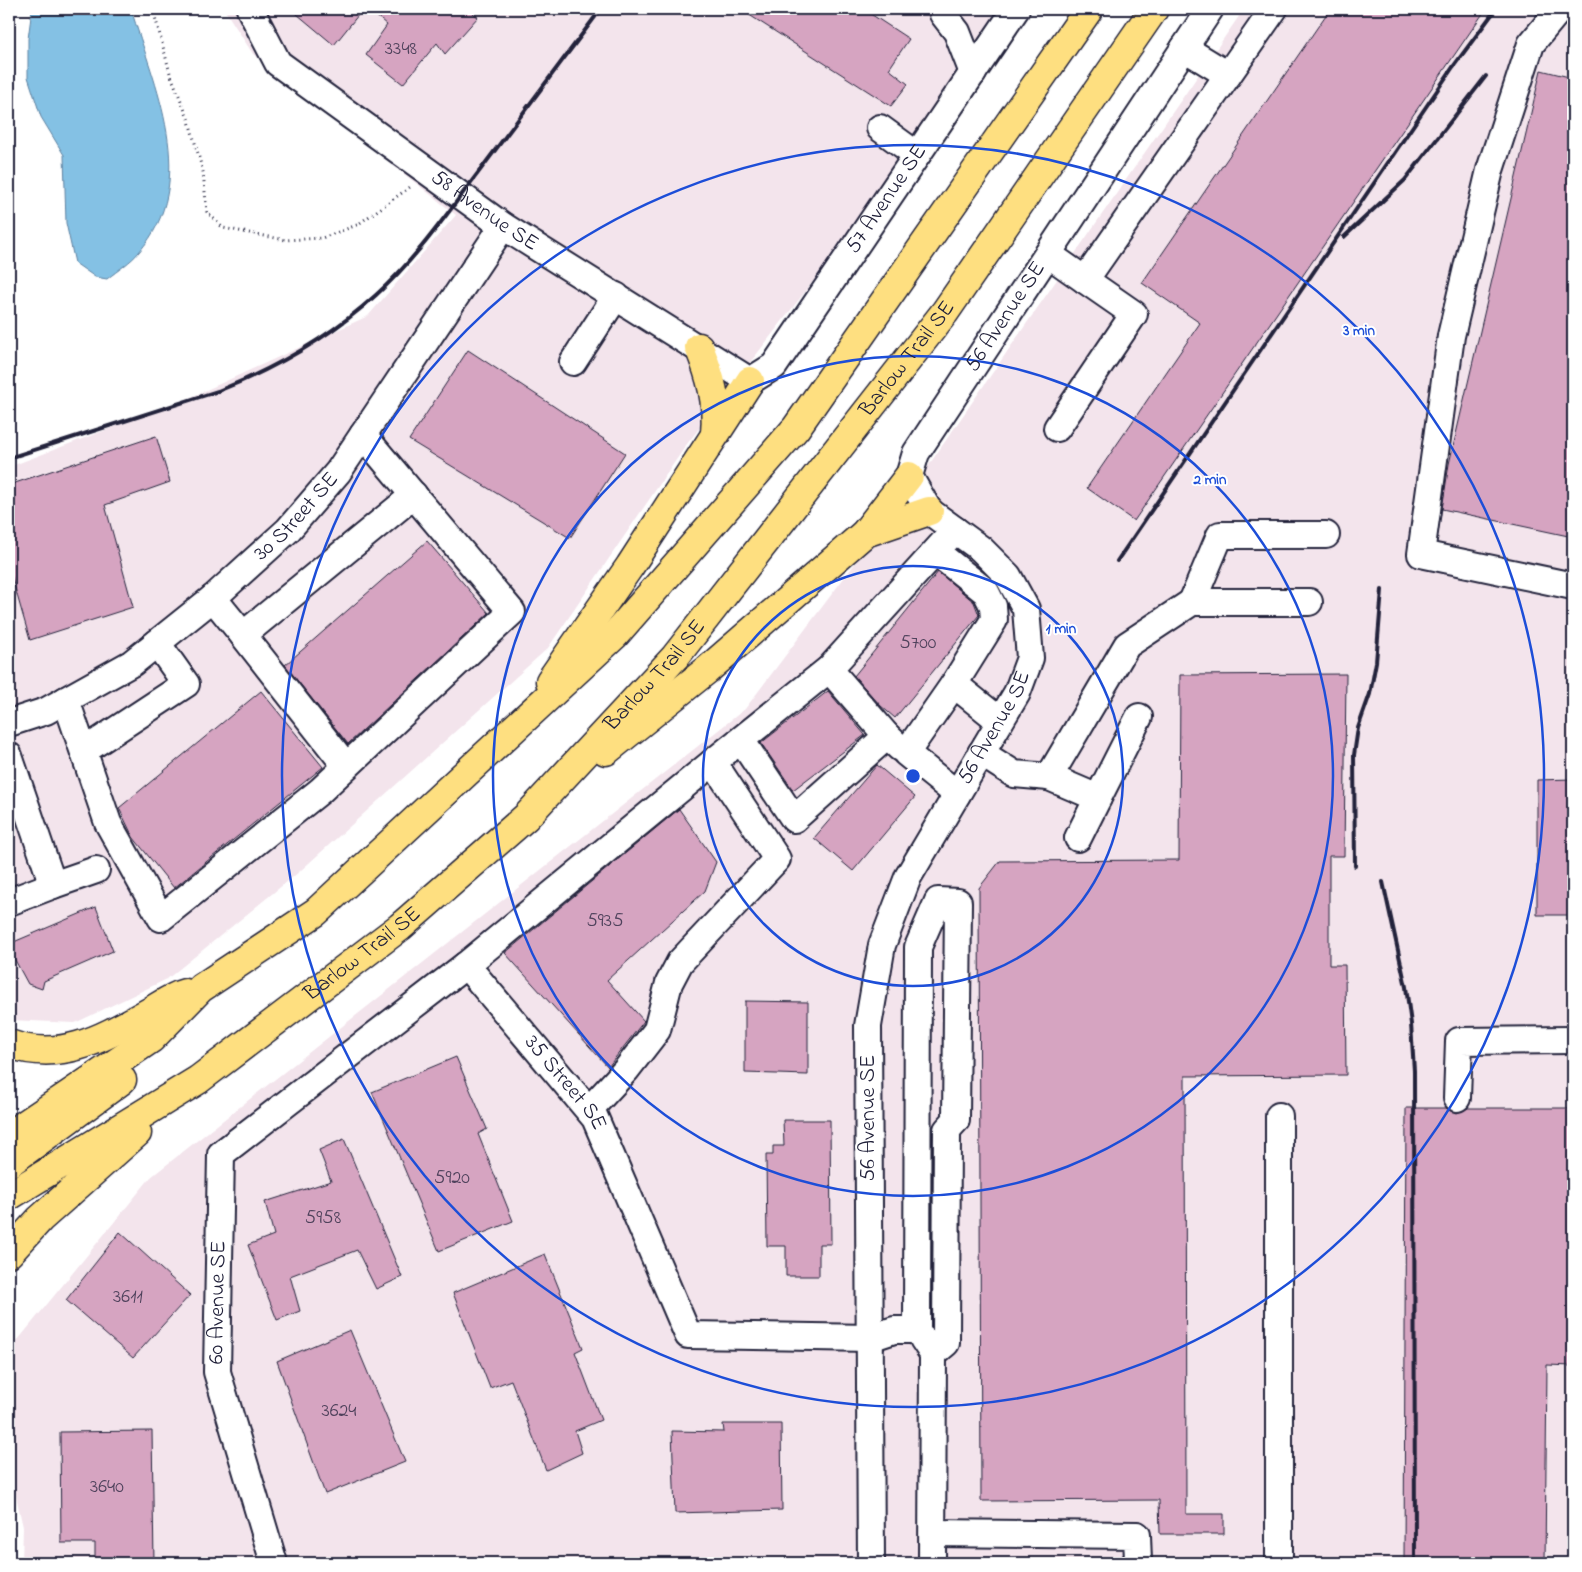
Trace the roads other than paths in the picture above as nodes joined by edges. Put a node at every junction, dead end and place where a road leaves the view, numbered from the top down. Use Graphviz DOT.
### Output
graph roads {
  1 [pos="250,9"];
  2 [pos="1016,9"];
  3 [pos="1089,9"];
  4 [pos="1154,9"];
  5 [pos="1210,9"];
  6 [pos="1274,9"];
  7 [pos="1560,9"];
  8 [pos="943,14"];
  9 [pos="1184,48"];
  10 [pos="973,73"];
  11 [pos="1228,75"];
  12 [pos="880,128"];
  13 [pos="918,155"];
  14 [pos="503,226"];
  15 [pos="1048,254"];
  16 [pos="1085,280"];
  17 [pos="616,296"];
  18 [pos="699,347"];
  19 [pos="573,362"];
  20 [pos="750,381"];
  21 [pos="1057,428"];
  22 [pos="715,434"];
  23 [pos="363,435"];
  24 [pos="909,476"];
  25 [pos="414,495"];
  26 [pos="929,511"];
  27 [pos="955,530"];
  28 [pos="864,533"];
  29 [pos="1326,535"];
  30 [pos="936,552"];
  31 [pos="1573,586"];
  32 [pos="213,598"];
  33 [pos="1192,602"];
  34 [pos="1309,602"];
  35 [pos="243,635"];
  36 [pos="157,643"];
  37 [pos="829,669"];
  38 [pos="954,684"];
  39 [pos="66,700"];
  40 [pos="1139,717"];
  41 [pos="1000,721"];
  42 [pos="523,722"];
  43 [pos="9,723"];
  44 [pos="741,740"];
  45 [pos="896,745"];
  46 [pos="84,751"];
  47 [pos="982,753"];
  48 [pos="9,756"];
  49 [pos="713,762"];
  50 [pos="346,766"];
  51 [pos="1049,777"];
  52 [pos="958,794"];
  53 [pos="1098,798"];
  54 [pos="526,816"];
  55 [pos="1078,838"];
  56 [pos="96,870"];
  57 [pos="53,885"];
  58 [pos="9,902"];
  59 [pos="466,965"];
  60 [pos="201,988"];
  61 [pos="150,1039"];
  62 [pos="1573,1040"];
  63 [pos="9,1044"];
  64 [pos="198,1080"];
  65 [pos="1457,1098"];
  66 [pos="589,1110"];
  67 [pos="1279,1116"];
  68 [pos="9,1135"];
  69 [pos="9,1163"];
  70 [pos="9,1196"];
  71 [pos="9,1253"];
  72 [pos="917,1330"];
  73 [pos="870,1338"];
  74 [pos="933,1354"];
  75 [pos="933,1533"];
  76 [pos="1138,1562"];
  77 [pos="274,1563"];
  78 [pos="871,1563"];
  79 [pos="932,1563"];
  80 [pos="1279,1563"];
  1 -- 14 [label="street, 58 Avenue SE"];
  2 -- 10 [label="street, 57 Avenue SE"];
  3 -- 42 [label="main road"];
  4 -- 54 [label="main road, Barlow Trail SE"];
  5 -- 9 [label="street, 56 Avenue SE"];
  6 -- 11 [label="street"];
  7 -- 31 [label="street"];
  8 -- 10 [label="street"];
  9 -- 11 [label="street"];
  9 -- 15 [label="street, 56 Avenue SE"];
  10 -- 13 [label="street, 57 Avenue SE"];
  11 -- 16 [label="street"];
  12 -- 13 [label="street"];
  13 -- 20 [label="street, 57 Avenue SE"];
  14 -- 17 [label="street, 58 Avenue SE"];
  14 -- 23 [label="street, 30 Street SE"];
  15 -- 16 [label="street"];
  15 -- 24 [label="street, 56 Avenue SE"];
  16 -- 21 [label="street"];
  17 -- 18 [label="street, 58 Avenue SE"];
  17 -- 19 [label="street"];
  18 -- 20 [label="street, 58 Avenue SE"];
  18 -- 22 [label="main road"];
  20 -- 22 [label="main road"];
  22 -- 42 [label="main road"];
  23 -- 25 [label="street"];
  23 -- 32 [label="street, 30 Street SE"];
  24 -- 26 [label="street, 56 Avenue SE"];
  24 -- 28 [label="main road"];
  25 -- 35 [label="street"];
  25 -- 50 [label="street"];
  26 -- 27 [label="street, 56 Avenue SE"];
  26 -- 28 [label="main road"];
  27 -- 30 [label="street"];
  27 -- 41 [label="street, 56 Avenue SE"];
  28 -- 54 [label="main road"];
  29 -- 33 [label="street"];
  30 -- 37 [label="street"];
  30 -- 38 [label="street"];
  32 -- 35 [label="street"];
  32 -- 36 [label="street, 30 Street SE"];
  33 -- 34 [label="street"];
  33 -- 51 [label="street"];
  35 -- 50 [label="street"];
  36 -- 39 [label="street, 30 Street SE"];
  36 -- 46 [label="street"];
  37 -- 44 [label="street"];
  37 -- 45 [label="street"];
  38 -- 41 [label="street"];
  38 -- 45 [label="street"];
  39 -- 43 [label="street, 30 Street SE"];
  39 -- 46 [label="street"];
  40 -- 53 [label="street"];
  41 -- 47 [label="street, 56 Avenue SE"];
  42 -- 60 [label="main road"];
  44 -- 45 [label="street"];
  44 -- 49 [label="street"];
  45 -- 52 [label="street"];
  46 -- 50 [label="street"];
  47 -- 51 [label="street"];
  47 -- 52 [label="street, 56 Avenue SE"];
  48 -- 57 [label="street"];
  49 -- 59 [label="street"];
  49 -- 66 [label="street"];
  51 -- 53 [label="street"];
  52 -- 73 [label="street, 56 Avenue SE"];
  53 -- 55 [label="street"];
  54 -- 64 [label="main road, Barlow Trail SE"];
  56 -- 57 [label="street"];
  57 -- 58 [label="street"];
  59 -- 66 [label="street, 35 Street SE"];
  59 -- 77 [label="street, 60 Avenue SE"];
  60 -- 61 [label="main road"];
  60 -- 63 [label="main road"];
  61 -- 68 [label="main road"];
  61 -- 69 [label="main road"];
  62 -- 65 [label="street"];
  64 -- 70 [label="main road, Barlow Trail SE"];
  64 -- 71 [label="main road"];
  66 -- 73 [label="street, 35 Street SE"];
  67 -- 80 [label="street"];
  72 -- 73 [label="street"];
  72 -- 74 [label="street"];
  72 -- 74 [label="street"];
  73 -- 78 [label="street, 56 Avenue SE"];
  74 -- 75 [label="street"];
  75 -- 76 [label="street"];
  75 -- 79 [label="street"];
}
